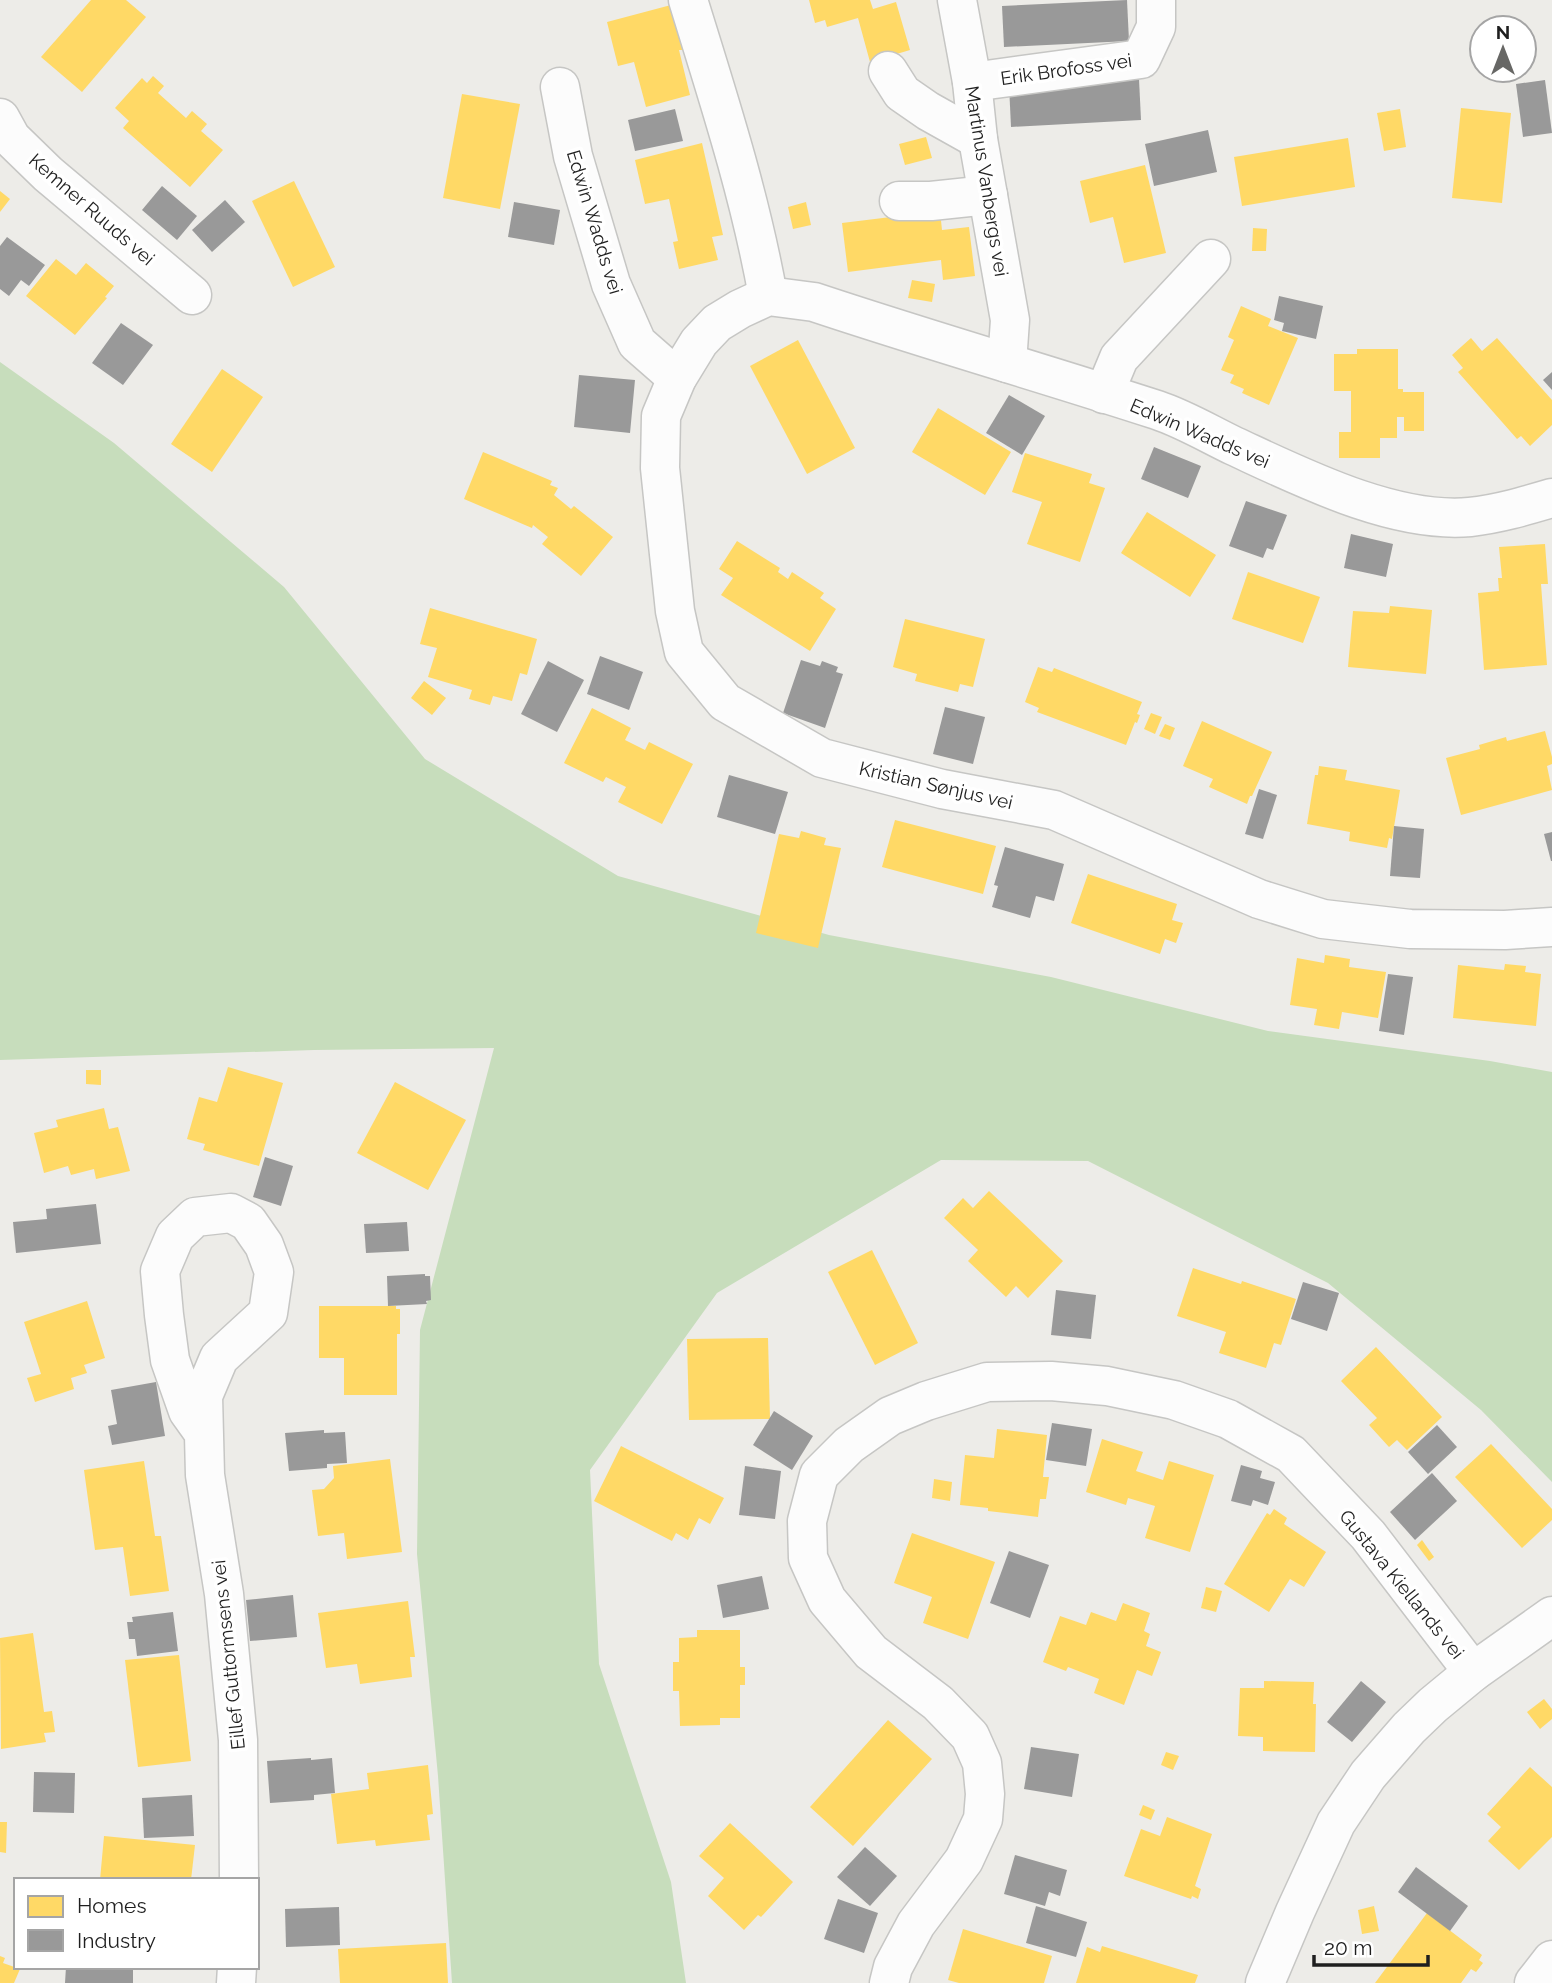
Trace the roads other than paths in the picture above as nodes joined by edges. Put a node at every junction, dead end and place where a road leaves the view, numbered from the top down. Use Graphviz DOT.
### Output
graph roads {
  1 [pos="688,0"];
  2 [pos="957,0"];
  3 [pos="1156,0"];
  4 [pos="888,71"];
  5 [pos="972,82"];
  6 [pos="561,87"];
  7 [pos="0,118"];
  8 [pos="978,139"];
  9 [pos="988,195"];
  10 [pos="899,201"];
  11 [pos="1212,259"];
  12 [pos="192,295"];
  13 [pos="768,296"];
  14 [pos="1007,363"];
  15 [pos="677,378"];
  16 [pos="1104,394"];
  17 [pos="1552,498"];
  18 [pos="1552,927"];
  19 [pos="203,1432"];
  20 [pos="1552,1616"];
  21 [pos="1473,1672"];
  22 [pos="239,1878"];
  23 [pos="1552,1960"];
  24 [pos="889,1983"];
  25 [pos="1265,1983"];
  26 [pos="1534,1983"];
  1 -- 13 [label="street"];
  2 -- 5 [label="street, Martinus Vanbergs vei"];
  3 -- 5 [label="street, Erik Brofoss vei"];
  4 -- 8 [label="street"];
  5 -- 8 [label="street, Martinus Vanbergs vei"];
  6 -- 15 [label="street, Edwin Wadds vei"];
  7 -- 12 [label="street, Kemner Ruuds vei"];
  8 -- 9 [label="street, Martinus Vanbergs vei"];
  9 -- 10 [label="street"];
  9 -- 14 [label="street, Martinus Vanbergs vei"];
  11 -- 16 [label="street"];
  13 -- 14 [label="street, Edwin Wadds vei"];
  13 -- 15 [label="street, Kristian Sønjus vei"];
  14 -- 16 [label="street, Edwin Wadds vei"];
  15 -- 18 [label="street, Kristian Sønjus vei"];
  16 -- 17 [label="street, Edwin Wadds vei"];
  19 -- 19 [label="street, Eillef Guttormsens vei"];
  19 -- 22 [label="street, Eillef Guttormsens vei"];
  20 -- 21 [label="street"];
  21 -- 24 [label="street, Gustava Kiellands vei"];
  21 -- 25 [label="street"];
  23 -- 26 [label="street"];
}
